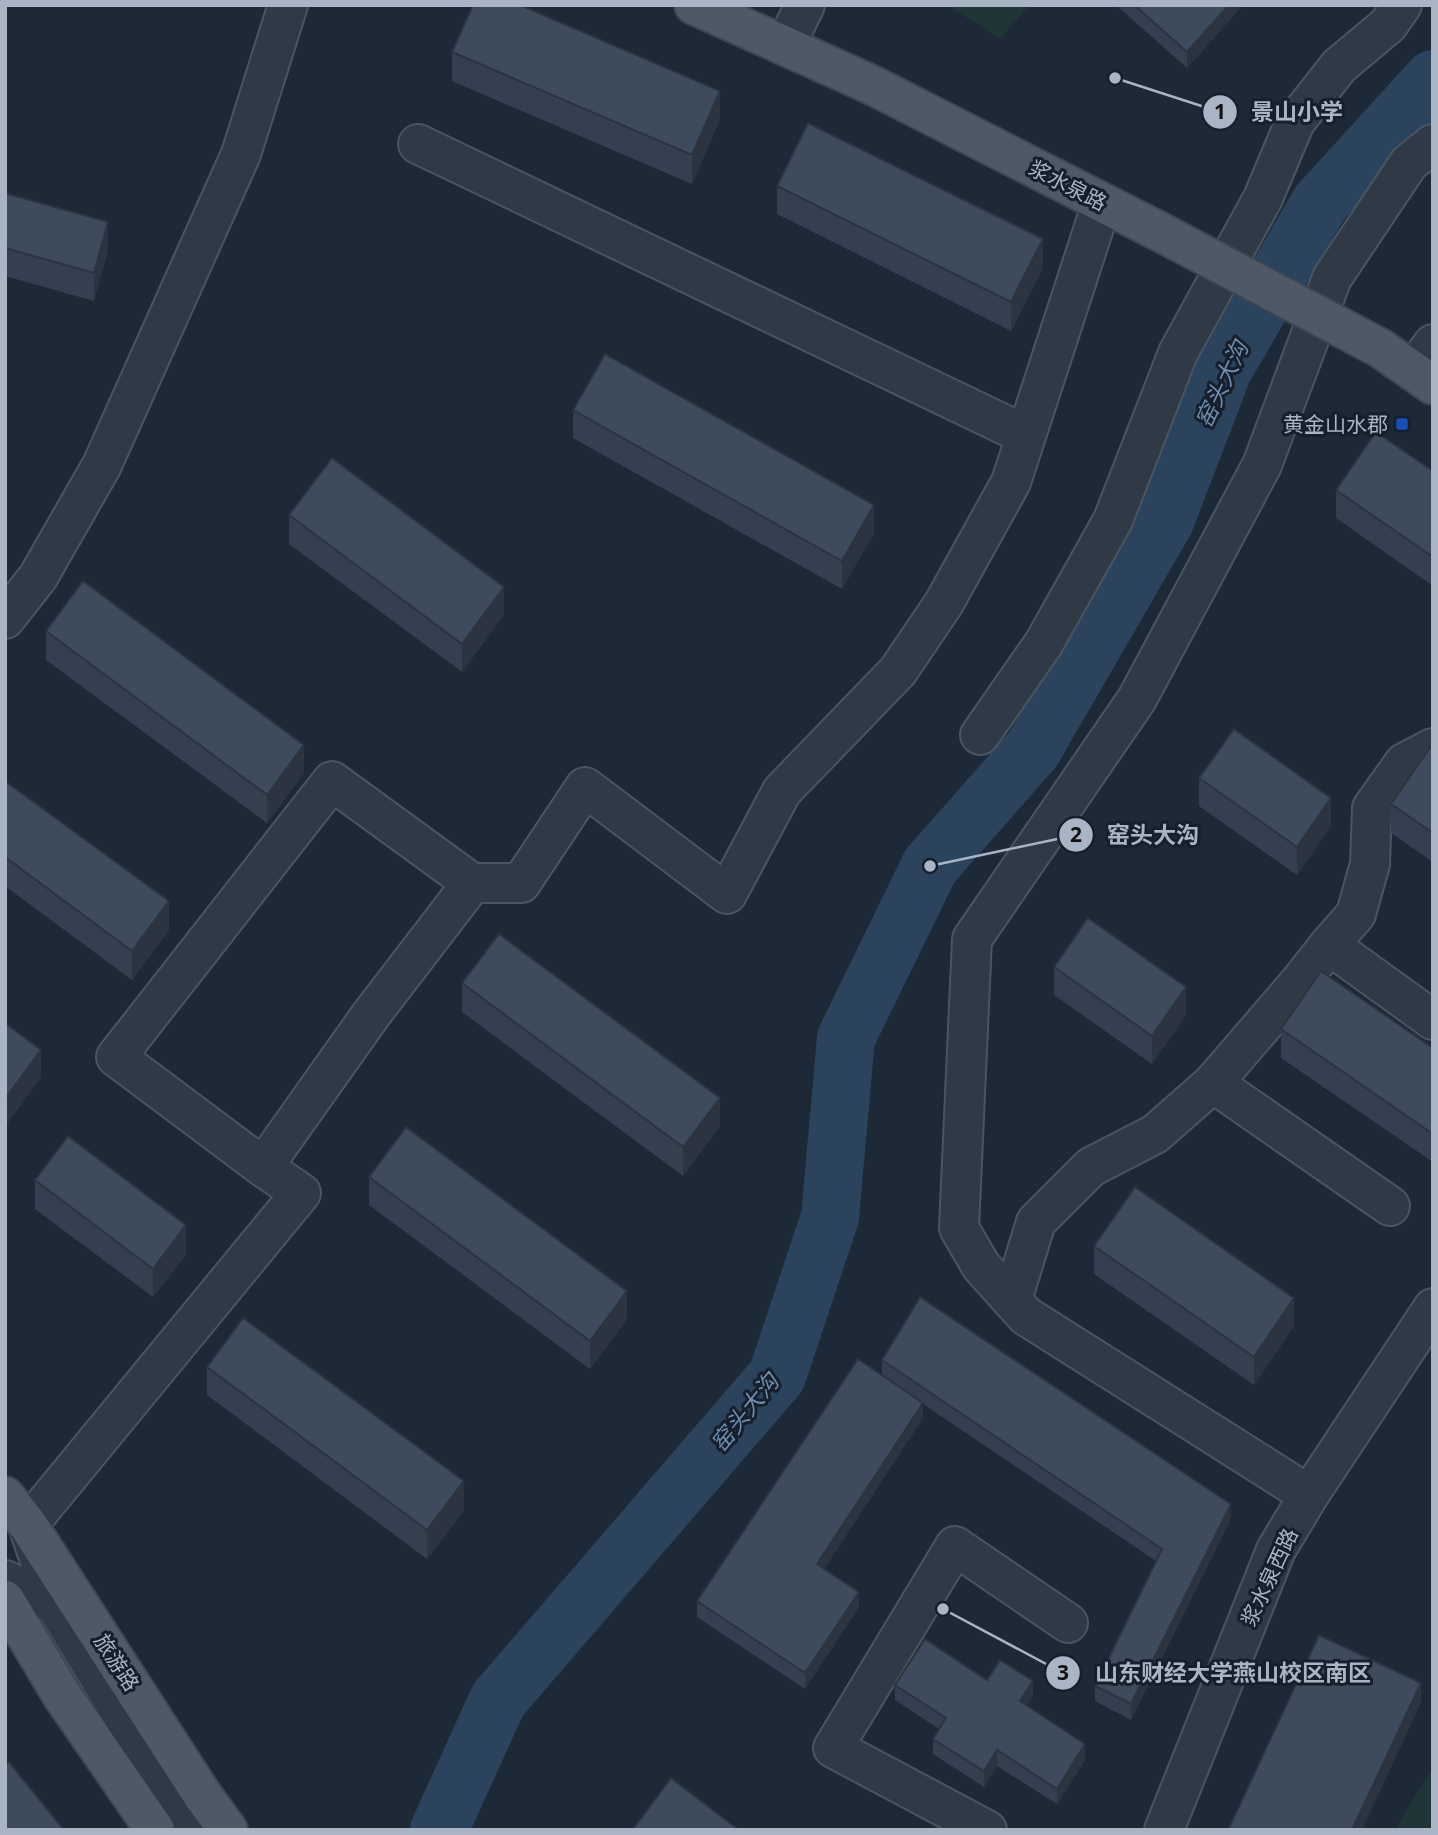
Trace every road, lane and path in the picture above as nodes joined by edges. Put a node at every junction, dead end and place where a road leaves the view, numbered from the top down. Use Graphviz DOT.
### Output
graph roads {
  1 [pos="288,5"];
  2 [pos="694,5"];
  3 [pos="805,5"];
  4 [pos="1402,5"];
  5 [pos="785,46"];
  6 [pos="418,144"];
  7 [pos="1433,144"];
  8 [pos="1102,203"];
  9 [pos="1426,367"];
  10 [pos="1026,435"];
  11 [pos="5,619"];
  12 [pos="980,735"];
  13 [pos="1433,748"];
  14 [pos="471,883"];
  15 [pos="1329,945"];
  16 [pos="1433,1020"];
  17 [pos="1213,1083"];
  18 [pos="262,1167"];
  19 [pos="1390,1206"];
  20 [pos="1012,1300"];
  21 [pos="1433,1308"];
  22 [pos="1309,1495"];
  23 [pos="17,1510"];
  24 [pos="5,1580"];
  25 [pos="5,1600"];
  26 [pos="54,1603"];
  27 [pos="1068,1623"];
  28 [pos="155,1830"];
  29 [pos="198,1830"];
  30 [pos="228,1830"];
  31 [pos="987,1830"];
  32 [pos="1164,1830"];
  1 -- 11 [label="street"];
  2 -- 5 [label="main road, 浆水泉路"];
  3 -- 5 [label="street"];
  4 -- 12 [label="street"];
  5 -- 8 [label="main road, 浆水泉路"];
  6 -- 10 [label="street"];
  7 -- 20 [label="street"];
  8 -- 9 [label="main road, 浆水泉路, bridge"];
  8 -- 10 [label="street"];
  10 -- 14 [label="street"];
  13 -- 15 [label="street"];
  14 -- 18 [label="street"];
  14 -- 18 [label="street"];
  15 -- 16 [label="street"];
  15 -- 17 [label="street"];
  17 -- 19 [label="street"];
  17 -- 20 [label="street"];
  18 -- 23 [label="street"];
  20 -- 22 [label="street"];
  21 -- 22 [label="street, 浆水泉西路"];
  22 -- 32 [label="street, 浆水泉西路"];
  23 -- 26 [label="street"];
  23 -- 30 [label="main road, 旅游路"];
  24 -- 26 [label="street"];
  25 -- 28 [label="main road"];
  26 -- 29 [label="street"];
  27 -- 31 [label="street"];
}
